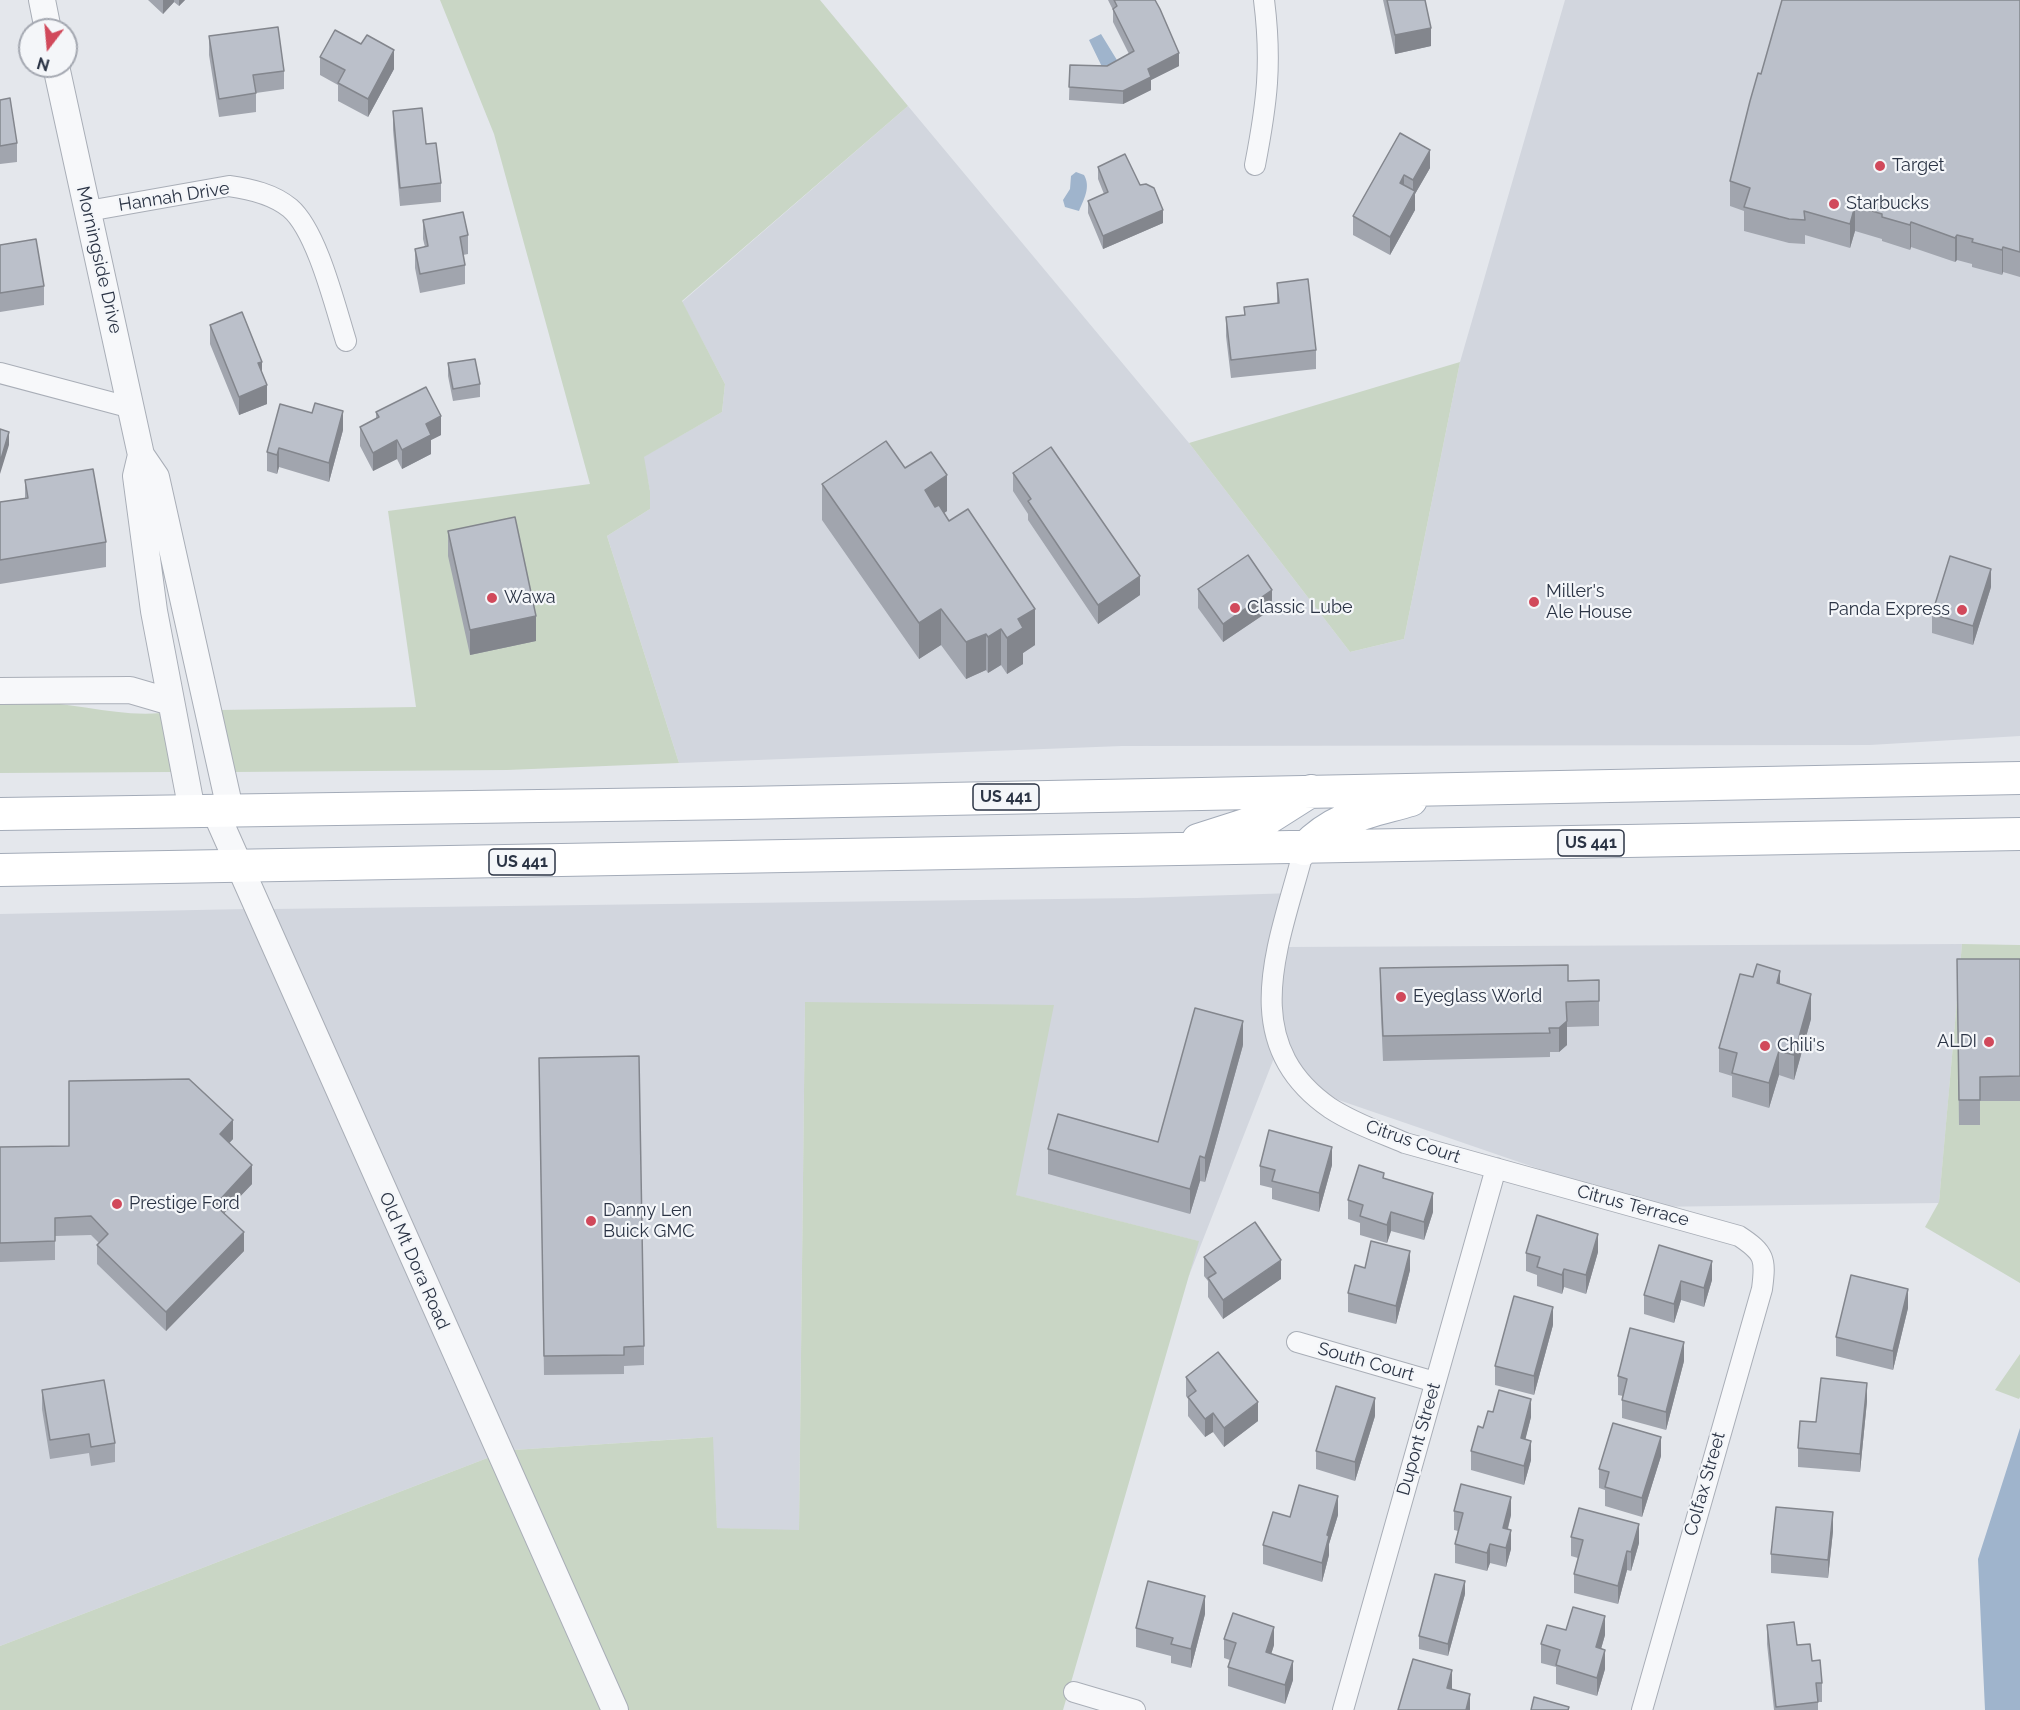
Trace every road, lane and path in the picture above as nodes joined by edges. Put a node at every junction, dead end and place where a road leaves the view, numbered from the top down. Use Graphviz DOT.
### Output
graph roads {
  1 [pos="42,0"];
  2 [pos="1264,0"];
  3 [pos="46,18"];
  4 [pos="59,78"];
  5 [pos="1256,165"];
  6 [pos="88,211"];
  7 [pos="346,341"];
  8 [pos="0,374"];
  9 [pos="132,408"];
  10 [pos="141,455"];
  11 [pos="181,592"];
  12 [pos="153,598"];
  13 [pos="0,691"];
  14 [pos="171,702"];
  15 [pos="2020,778"];
  16 [pos="1449,789"];
  17 [pos="1311,791"];
  18 [pos="212,810"];
  19 [pos="0,814"];
  20 [pos="2020,834"];
  21 [pos="1304,849"];
  22 [pos="1162,851"];
  23 [pos="241,867"];
  24 [pos="0,870"];
  25 [pos="1496,1168"];
  26 [pos="1763,1258"];
  27 [pos="1296,1342"];
  28 [pos="1435,1382"];
  29 [pos="1074,1692"];
  30 [pos="615,1710"];
  31 [pos="1136,1710"];
  32 [pos="1343,1710"];
  33 [pos="1642,1710"];
  1 -- 3 [label="street"];
  2 -- 5 [label="street"];
  4 -- 6 [label="street, Morningside Drive"];
  6 -- 7 [label="street, Hannah Drive"];
  6 -- 9 [label="street, Morningside Drive"];
  8 -- 9 [label="street"];
  9 -- 10 [label="street, Morningside Drive"];
  10 -- 11 [label="street, Morningside Drive"];
  10 -- 12 [label="street, Morningside Drive"];
  11 -- 12 [label="street"];
  11 -- 18 [label="street, Morningside Drive"];
  12 -- 14 [label="street, Morningside Drive"];
  13 -- 14 [label="street"];
  14 -- 18 [label="street, Morningside Drive"];
  15 -- 16 [label="main road, US 441"];
  16 -- 17 [label="main road, US 441"];
  16 -- 21 [label="main road"];
  17 -- 18 [label="main road, US 441"];
  17 -- 22 [label="main road"];
  18 -- 19 [label="main road, US 441"];
  18 -- 23 [label="street, Old Mt Dora Road"];
  20 -- 21 [label="main road, US 441"];
  21 -- 22 [label="main road, US 441"];
  21 -- 25 [label="street, Citrus Court"];
  22 -- 23 [label="main road, US 441"];
  23 -- 24 [label="main road, US 441"];
  23 -- 30 [label="street, Old Mt Dora Road"];
  25 -- 26 [label="street, Citrus Terrace"];
  25 -- 28 [label="street, Dupont Street"];
  26 -- 33 [label="street, Colfax Street"];
  27 -- 28 [label="street, South Court"];
  28 -- 32 [label="street, Dupont Street"];
  29 -- 31 [label="street"];
}
